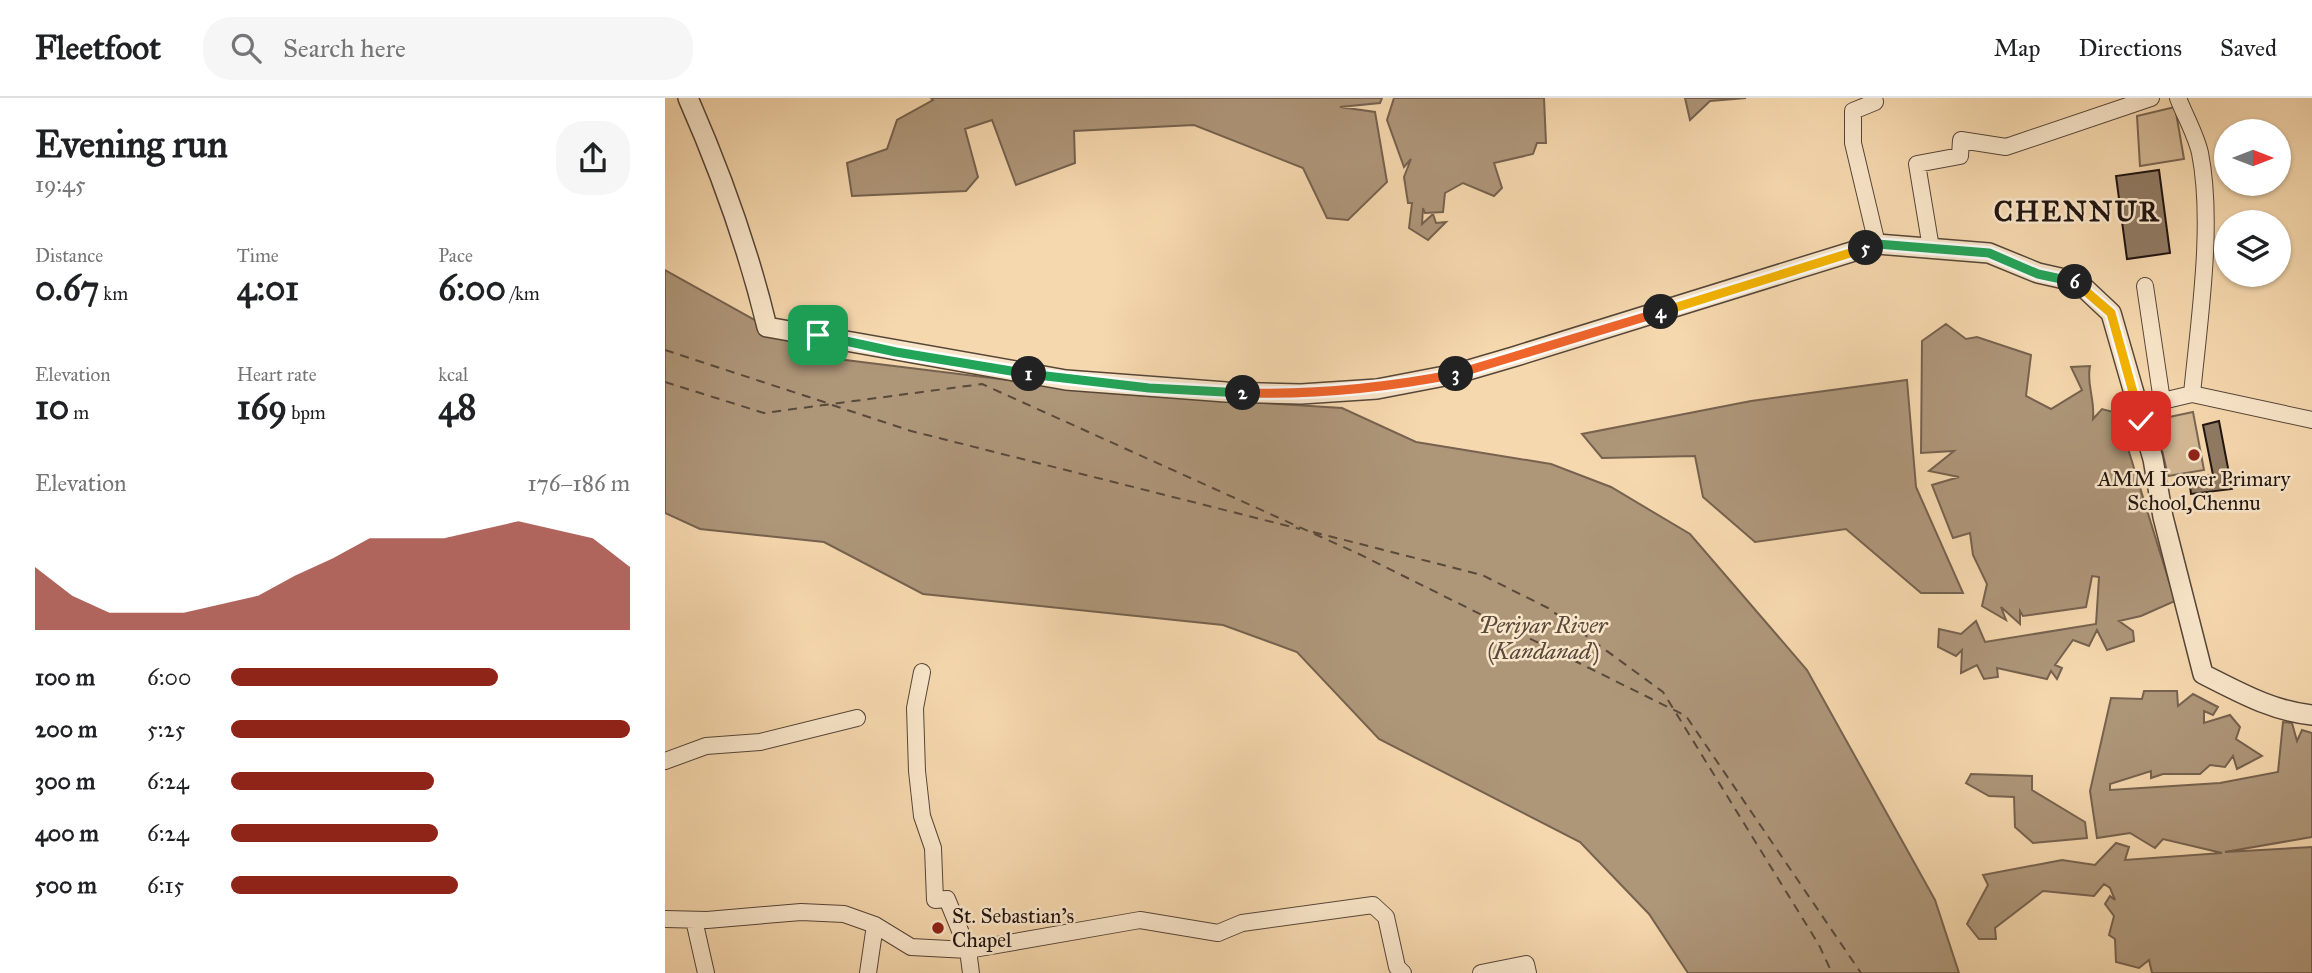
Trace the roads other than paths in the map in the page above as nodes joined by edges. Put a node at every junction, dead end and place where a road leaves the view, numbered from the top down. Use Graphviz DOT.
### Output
graph roads {
  1 [pos="688,98"];
  2 [pos="1874,98"];
  3 [pos="2151,98"];
  4 [pos="2178,98"];
  5 [pos="1877,244"];
  6 [pos="1931,248"];
  7 [pos="2145,286"];
  8 [pos="2192,394"];
  9 [pos="2162,401"];
  10 [pos="2137,407"];
  11 [pos="2312,420"];
  12 [pos="922,672"];
  13 [pos="2312,715"];
  14 [pos="857,718"];
  15 [pos="665,761"];
  16 [pos="665,919"];
  17 [pos="694,920"];
  18 [pos="875,925"];
  19 [pos="968,950"];
  20 [pos="706,973"];
  21 [pos="868,973"];
  22 [pos="971,973"];
  23 [pos="1403,973"];
  24 [pos="1481,973"];
  25 [pos="1528,973"];
  1 -- 5 [label="street"];
  2 -- 5 [label="street"];
  3 -- 6 [label="street"];
  4 -- 8 [label="street"];
  5 -- 6 [label="street"];
  6 -- 10 [label="street"];
  7 -- 9 [label="street"];
  8 -- 9 [label="street"];
  8 -- 11 [label="street"];
  9 -- 10 [label="street"];
  10 -- 13 [label="street"];
  12 -- 19 [label="street"];
  14 -- 15 [label="street"];
  16 -- 17 [label="street"];
  17 -- 18 [label="street"];
  17 -- 20 [label="street"];
  18 -- 19 [label="street"];
  18 -- 21 [label="street"];
  19 -- 22 [label="street"];
  19 -- 23 [label="street"];
  24 -- 25 [label="street"];
}
